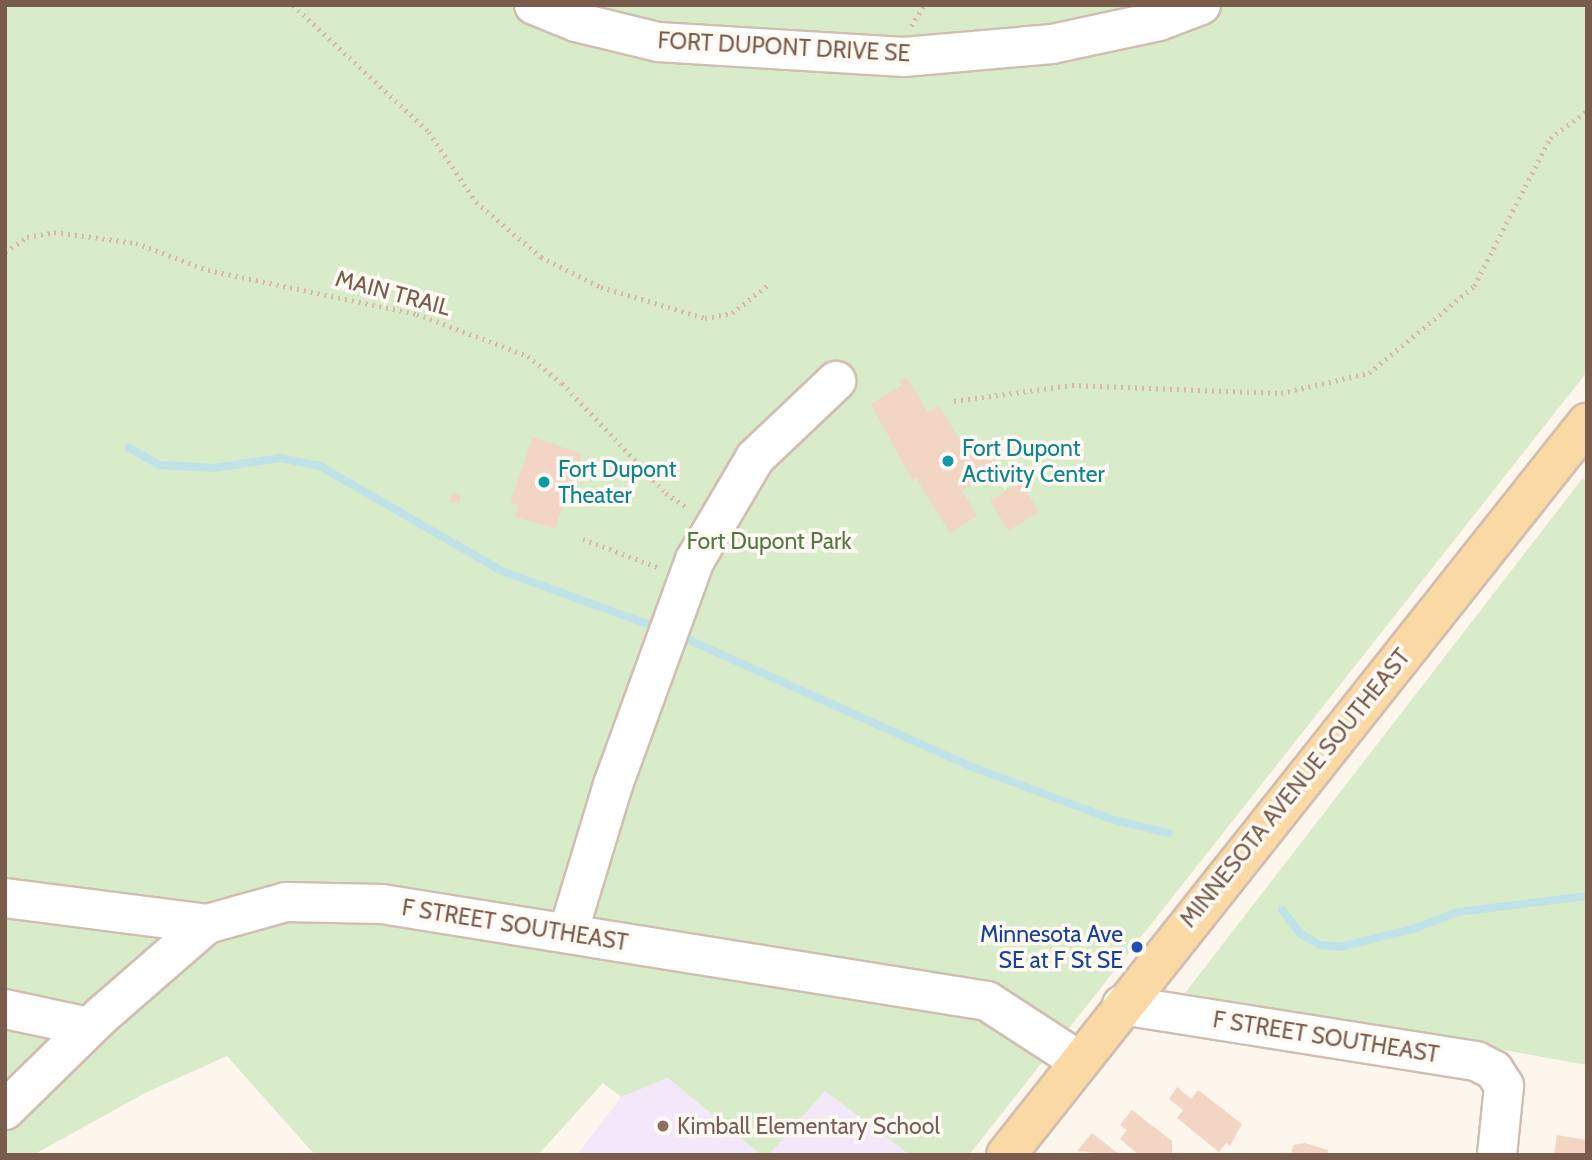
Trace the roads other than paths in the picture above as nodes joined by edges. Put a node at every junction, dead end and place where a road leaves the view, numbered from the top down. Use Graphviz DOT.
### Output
graph roads {
  1 [pos="534,5"];
  2 [pos="1201,5"];
  3 [pos="836,380"];
  4 [pos="1587,423"];
  5 [pos="5,898"];
  6 [pos="207,924"];
  7 [pos="568,933"];
  8 [pos="1122,1005"];
  9 [pos="5,1009"];
  10 [pos="89,1027"];
  11 [pos="1078,1060"];
  12 [pos="5,1110"];
  13 [pos="1006,1155"];
  14 [pos="1497,1155"];
  1 -- 2 [label="street, FORT DUPONT DRIVE SE"];
  3 -- 7 [label="street"];
  4 -- 8 [label="main road, MINNESOTA AVENUE SOUTHEAST"];
  5 -- 6 [label="street"];
  6 -- 7 [label="street, F STREET SOUTHEAST"];
  6 -- 10 [label="street, F STREET SOUTHEAST"];
  7 -- 11 [label="street, F STREET SOUTHEAST"];
  8 -- 11 [label="main road, MINNESOTA AVENUE SOUTHEAST"];
  8 -- 14 [label="street, F STREET SOUTHEAST"];
  9 -- 10 [label="street"];
  10 -- 12 [label="street, F STREET SOUTHEAST"];
  11 -- 13 [label="main road, MINNESOTA AVENUE SOUTHEAST"];
}
